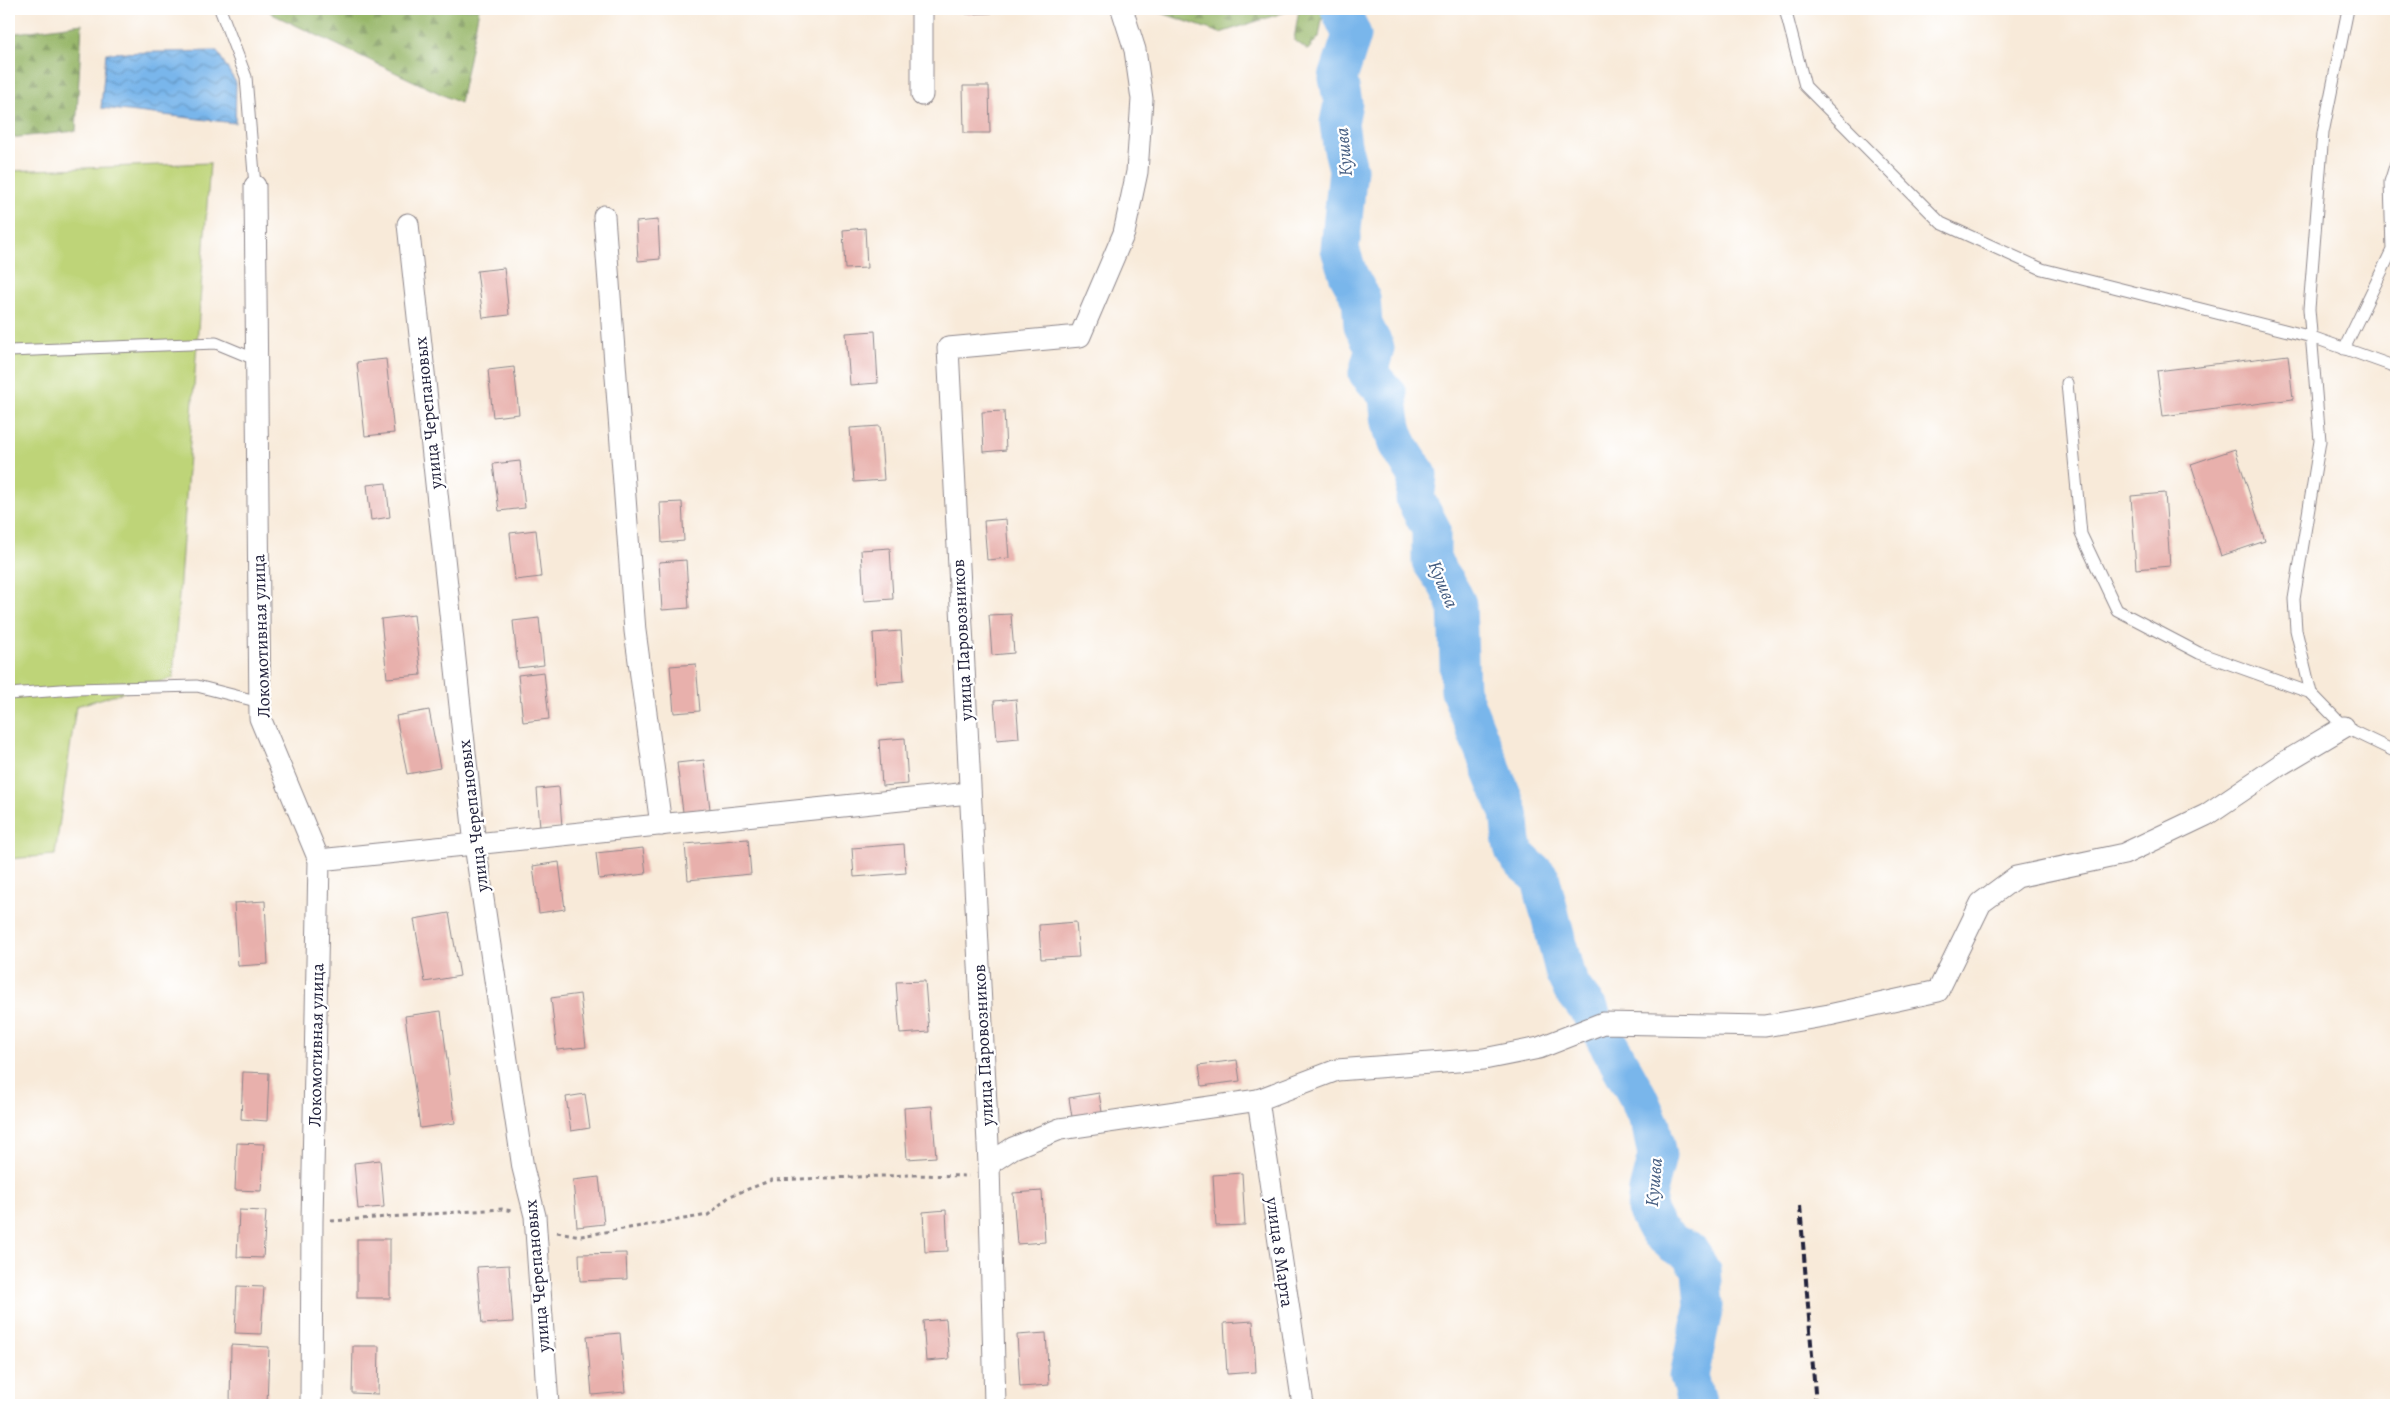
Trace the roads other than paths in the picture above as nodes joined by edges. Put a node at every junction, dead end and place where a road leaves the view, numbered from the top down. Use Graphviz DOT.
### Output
graph roads {
  1 [pos="220,9"];
  2 [pos="922,9"];
  3 [pos="1122,9"];
  4 [pos="1784,9"];
  5 [pos="2348,9"];
  6 [pos="922,95"];
  7 [pos="2396,163"];
  8 [pos="255,186"];
  9 [pos="604,216"];
  10 [pos="408,224"];
  11 [pos="2312,337"];
  12 [pos="2344,349"];
  13 [pos="9,351"];
  14 [pos="257,360"];
  15 [pos="2396,367"];
  16 [pos="2067,383"];
  17 [pos="2311,693"];
  18 [pos="9,694"];
  19 [pos="260,702"];
  20 [pos="2344,727"];
  21 [pos="2396,752"];
  22 [pos="970,793"];
  23 [pos="661,825"];
  24 [pos="474,845"];
  25 [pos="319,860"];
  26 [pos="1258,1100"];
  27 [pos="989,1170"];
  28 [pos="311,1405"];
  29 [pos="548,1405"];
  30 [pos="995,1405"];
  31 [pos="1303,1405"];
  1 -- 8 [label="lane"];
  2 -- 6 [label="street"];
  3 -- 22 [label="street, улица Паровозников"];
  4 -- 11 [label="lane"];
  5 -- 11 [label="lane"];
  7 -- 12 [label="lane"];
  8 -- 14 [label="street, Локомотивная улица"];
  9 -- 23 [label="street"];
  10 -- 24 [label="street, улица Черепановых"];
  11 -- 12 [label="lane"];
  11 -- 17 [label="lane"];
  12 -- 15 [label="lane"];
  13 -- 14 [label="lane"];
  14 -- 19 [label="street, Локомотивная улица"];
  16 -- 17 [label="lane"];
  17 -- 20 [label="lane"];
  18 -- 19 [label="lane"];
  19 -- 25 [label="street, Локомотивная улица"];
  20 -- 21 [label="lane"];
  20 -- 26 [label="street"];
  22 -- 23 [label="street"];
  22 -- 27 [label="street, улица Паровозников"];
  23 -- 24 [label="street"];
  24 -- 25 [label="street"];
  24 -- 29 [label="street, улица Черепановых"];
  25 -- 28 [label="street, Локомотивная улица"];
  26 -- 27 [label="street"];
  26 -- 31 [label="street, улица 8 Марта"];
  27 -- 30 [label="street, улица Паровозников"];
}
